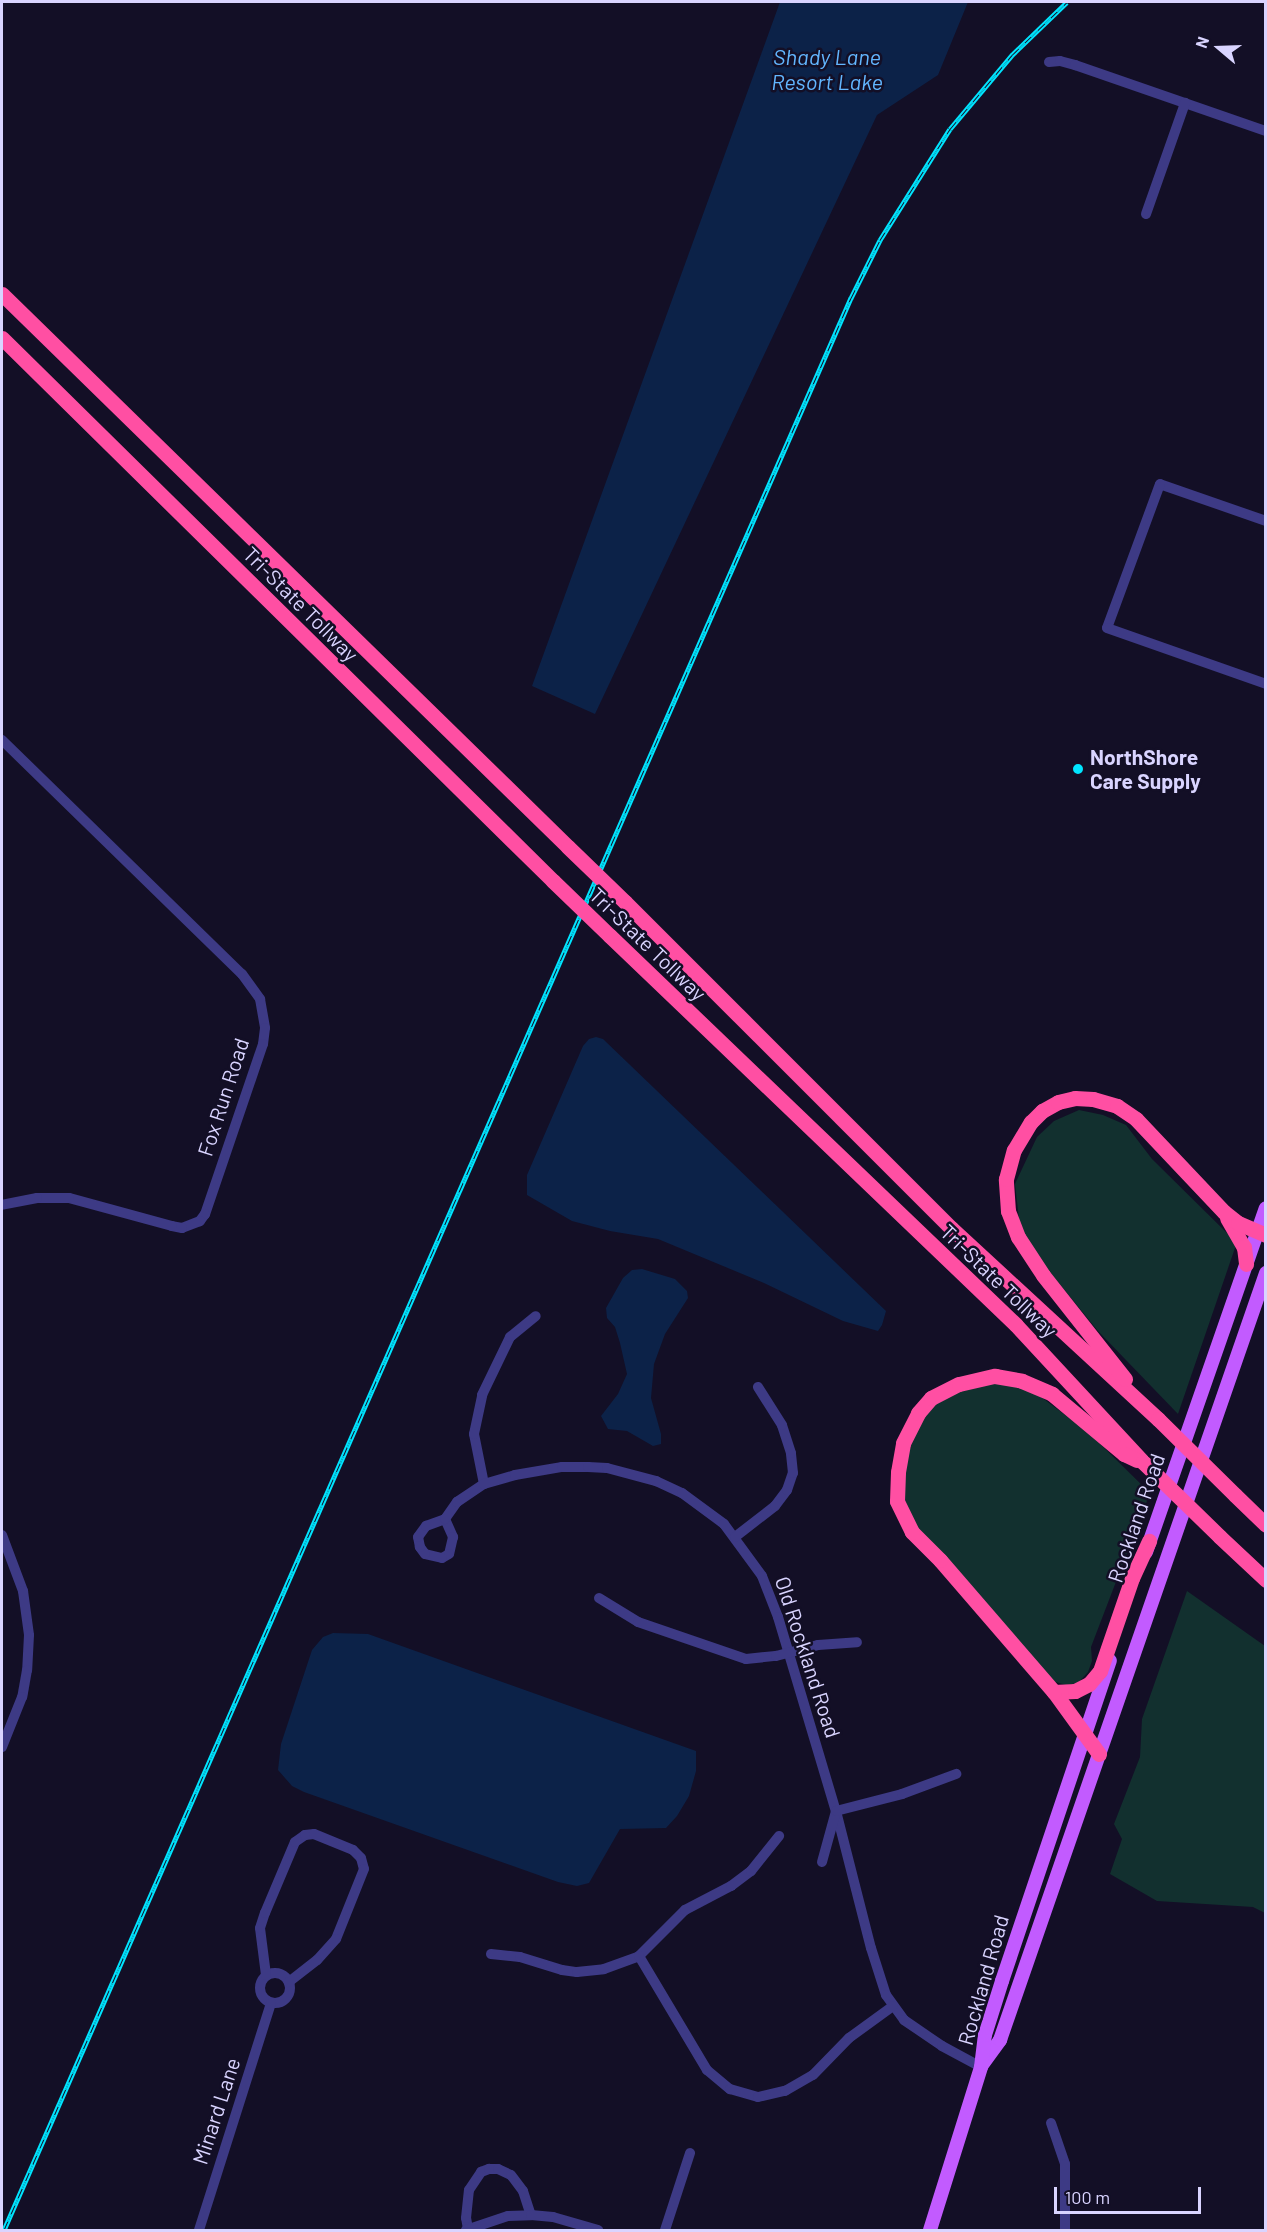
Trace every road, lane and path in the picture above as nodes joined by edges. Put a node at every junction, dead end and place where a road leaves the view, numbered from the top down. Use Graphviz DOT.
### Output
graph roads {
  1 [pos="1049,62"];
  2 [pos="1185,103"];
  3 [pos="1266,131"];
  4 [pos="1146,214"];
  5 [pos="2,294"];
  6 [pos="2,338"];
  7 [pos="1266,521"];
  8 [pos="1266,684"];
  9 [pos="2,740"];
  10 [pos="2,1205"];
  11 [pos="1266,1208"];
  12 [pos="1224,1212"];
  13 [pos="1261,1234"];
  14 [pos="1246,1264"];
  15 [pos="1266,1273"];
  16 [pos="536,1316"];
  17 [pos="758,1387"];
  18 [pos="1145,1406"];
  19 [pos="1143,1462"];
  20 [pos="484,1484"];
  21 [pos="445,1519"];
  22 [pos="1266,1525"];
  23 [pos="2,1534"];
  24 [pos="735,1537"];
  25 [pos="1149,1541"];
  26 [pos="1266,1580"];
  27 [pos="599,1598"];
  28 [pos="857,1642"];
  29 [pos="789,1650"];
  30 [pos="1053,1692"];
  31 [pos="1085,1735"];
  32 [pos="2,1747"];
  33 [pos="1099,1754"];
  34 [pos="956,1774"];
  35 [pos="836,1811"];
  36 [pos="779,1836"];
  37 [pos="822,1862"];
  38 [pos="491,1954"];
  39 [pos="639,1956"];
  40 [pos="266,1975"];
  41 [pos="289,1982"];
  42 [pos="271,2003"];
  43 [pos="893,2006"];
  44 [pos="981,2067"];
  45 [pos="1051,2122"];
  46 [pos="690,2153"];
  47 [pos="531,2215"];
  48 [pos="199,2230"];
  49 [pos="467,2230"];
  50 [pos="598,2230"];
  51 [pos="665,2230"];
  52 [pos="930,2230"];
  53 [pos="1065,2230"];
  1 -- 2 [label="street"];
  2 -- 3 [label="street"];
  2 -- 4 [label="street"];
  5 -- 18 [label="highway, Tri-State Tollway, bridge"];
  6 -- 19 [label="highway, Tri-State Tollway, bridge"];
  7 -- 8 [label="street"];
  9 -- 10 [label="street, Fox Run Road"];
  11 -- 13 [label="main road, Rockland Road"];
  12 -- 13 [label="highway"];
  12 -- 14 [label="highway"];
  12 -- 18 [label="highway"];
  13 -- 14 [label="main road, Rockland Road"];
  14 -- 25 [label="main road, Rockland Road"];
  15 -- 33 [label="main road, Rockland Road"];
  16 -- 20 [label="street"];
  17 -- 24 [label="street"];
  18 -- 22 [label="highway, Tri-State Tollway, bridge"];
  19 -- 26 [label="highway, Tri-State Tollway, bridge"];
  19 -- 30 [label="highway"];
  20 -- 21 [label="street, Old Rockland Road"];
  20 -- 24 [label="street, Old Rockland Road"];
  23 -- 32 [label="street"];
  24 -- 29 [label="street, Old Rockland Road"];
  25 -- 30 [label="highway"];
  25 -- 31 [label="main road, Rockland Road"];
  27 -- 29 [label="street"];
  28 -- 29 [label="street"];
  29 -- 35 [label="street, Old Rockland Road"];
  30 -- 31 [label="highway"];
  31 -- 33 [label="highway"];
  31 -- 44 [label="main road, Rockland Road"];
  33 -- 44 [label="main road, Rockland Road"];
  34 -- 35 [label="street"];
  35 -- 37 [label="street"];
  35 -- 43 [label="street, Old Rockland Road"];
  36 -- 39 [label="street"];
  38 -- 39 [label="street"];
  39 -- 43 [label="street"];
  40 -- 41 [label="street"];
  40 -- 41 [label="street, Minard Lane"];
  40 -- 42 [label="street, Minard Lane"];
  41 -- 42 [label="street, Minard Lane"];
  42 -- 48 [label="street, Minard Lane"];
  43 -- 44 [label="street, Old Rockland Road"];
  44 -- 52 [label="main road"];
  45 -- 53 [label="street"];
  46 -- 51 [label="street"];
  47 -- 49 [label="street"];
  47 -- 49 [label="street"];
  47 -- 50 [label="street"];
}
